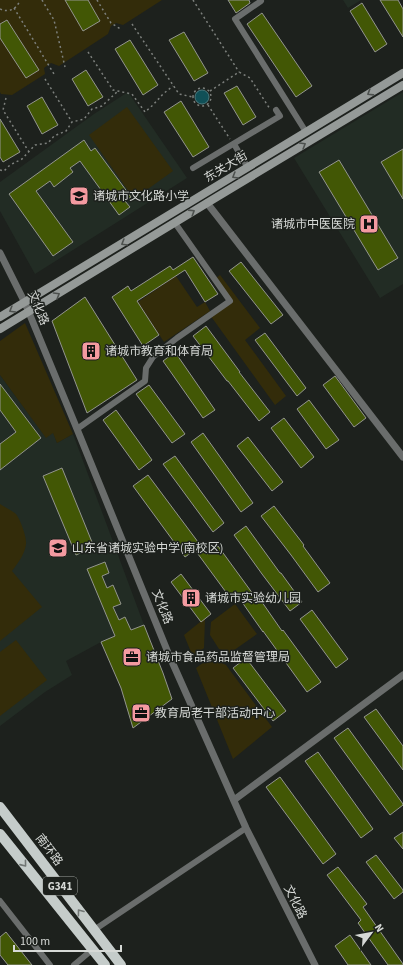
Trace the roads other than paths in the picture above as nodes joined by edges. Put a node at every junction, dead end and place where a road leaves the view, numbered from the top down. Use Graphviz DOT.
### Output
graph roads {
  1 [pos="260,0"];
  2 [pos="403,73"];
  3 [pos="403,85"];
  4 [pos="276,110"];
  5 [pos="306,132"];
  6 [pos="234,144"];
  7 [pos="193,168"];
  8 [pos="248,168"];
  9 [pos="207,203"];
  10 [pos="175,223"];
  11 [pos="0,253"];
  12 [pos="25,303"];
  13 [pos="28,312"];
  14 [pos="0,317"];
  15 [pos="0,329"];
  16 [pos="77,429"];
  17 [pos="403,457"];
  18 [pos="403,675"];
  19 [pos="234,800"];
  20 [pos="0,807"];
  21 [pos="246,828"];
  22 [pos="0,834"];
  23 [pos="0,901"];
  24 [pos="94,930"];
  25 [pos="93,949"];
  26 [pos="50,965"];
  27 [pos="74,965"];
  28 [pos="105,965"];
  29 [pos="121,965"];
  30 [pos="315,965"];
  1 -- 5 [label="street"];
  2 -- 5 [label="main road, 东关大街, one-way"];
  9 -- 3 [label="main road, 东关大街, one-way"];
  4 -- 6 [label="street"];
  5 -- 8 [label="main road, 东关大街"];
  6 -- 7 [label="street"];
  6 -- 8 [label="street"];
  8 -- 12 [label="main road, 东关大街, one-way"];
  10 -- 9 [label="main road, 东关大街, one-way"];
  9 -- 17 [label="street"];
  13 -- 10 [label="main road, 东关大街, one-way"];
  10 -- 16 [label="street"];
  11 -- 12 [label="street, 文化路"];
  12 -- 13 [label="street, 文化路"];
  12 -- 14 [label="main road, 东关大街, one-way"];
  13 -- 15 [label="main road, 东关大街"];
  13 -- 16 [label="street, 文化路"];
  16 -- 19 [label="street, 文化路"];
  18 -- 19 [label="street"];
  19 -- 21 [label="street, 文化路"];
  24 -- 20 [label="highway, 南环路 / G341, one-way"];
  21 -- 24 [label="street"];
  21 -- 30 [label="street, 文化路"];
  22 -- 25 [label="highway, G341, one-way"];
  23 -- 26 [label="street"];
  24 -- 29 [label="highway, 南环路 / G341"];
  25 -- 27 [label="street"];
  25 -- 28 [label="highway, G341"];
}
